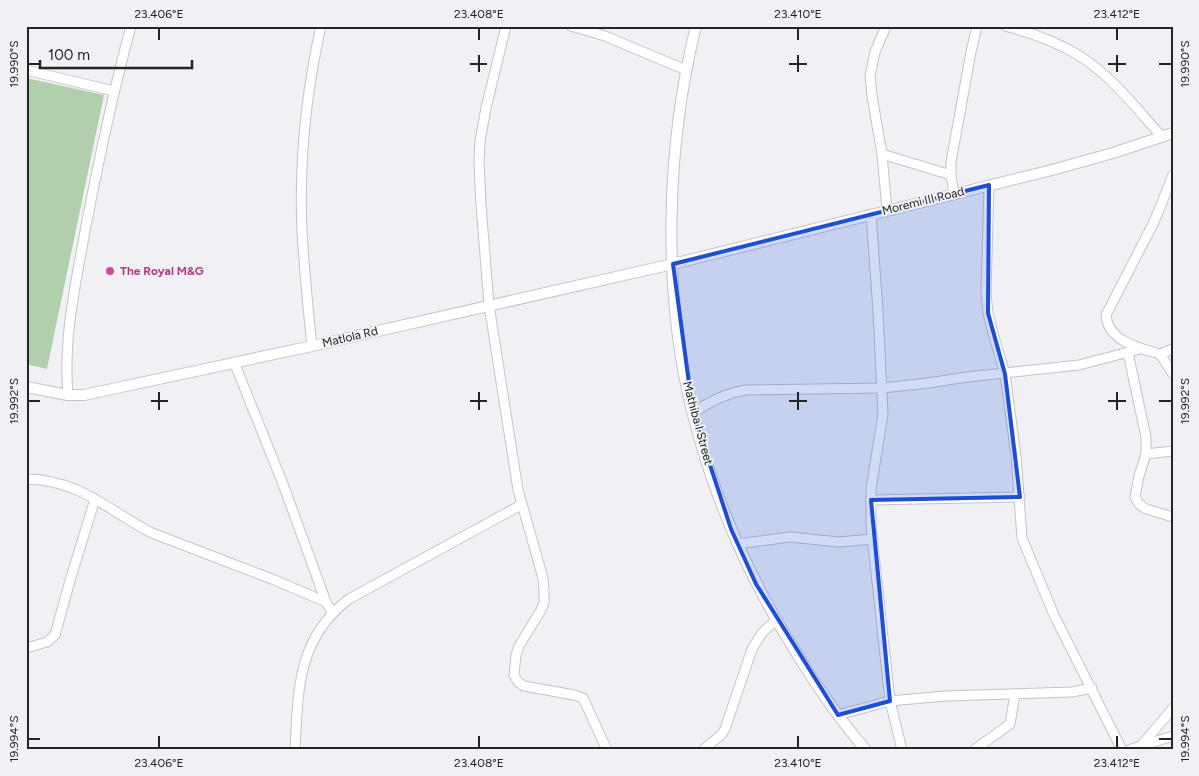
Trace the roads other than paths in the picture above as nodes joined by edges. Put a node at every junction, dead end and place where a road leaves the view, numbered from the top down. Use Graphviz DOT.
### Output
graph roads {
  1 [pos="131,26"];
  2 [pos="321,26"];
  3 [pos="506,26"];
  4 [pos="571,26"];
  5 [pos="696,26"];
  6 [pos="886,26"];
  7 [pos="978,26"];
  8 [pos="1005,26"];
  9 [pos="26,70"];
  10 [pos="686,70"];
  11 [pos="114,91"];
  12 [pos="1173,133"];
  13 [pos="1162,137"];
  14 [pos="882,154"];
  15 [pos="950,175"];
  16 [pos="1173,175"];
  17 [pos="989,186"];
  18 [pos="954,194"];
  19 [pos="886,210"];
  20 [pos="871,214"];
  21 [pos="673,264"];
  22 [pos="489,305"];
  23 [pos="312,346"];
  24 [pos="1140,349"];
  25 [pos="1173,349"];
  26 [pos="1128,353"];
  27 [pos="1160,354"];
  28 [pos="234,362"];
  29 [pos="1005,374"];
  30 [pos="1173,374"];
  31 [pos="26,387"];
  32 [pos="882,388"];
  33 [pos="68,395"];
  34 [pos="693,413"];
  35 [pos="1173,451"];
  36 [pos="1146,454"];
  37 [pos="26,479"];
  38 [pos="1020,497"];
  39 [pos="95,498"];
  40 [pos="871,500"];
  41 [pos="522,505"];
  42 [pos="1173,517"];
  43 [pos="873,539"];
  44 [pos="738,544"];
  45 [pos="326,602"];
  46 [pos="332,612"];
  47 [pos="776,620"];
  48 [pos="26,648"];
  49 [pos="1092,688"];
  50 [pos="1015,694"];
  51 [pos="890,701"];
  52 [pos="1173,708"];
  53 [pos="838,715"];
  54 [pos="1173,736"];
  55 [pos="1141,746"];
  56 [pos="294,750"];
  57 [pos="607,750"];
  58 [pos="703,750"];
  59 [pos="866,750"];
  60 [pos="902,750"];
  61 [pos="974,750"];
  62 [pos="1122,750"];
  63 [pos="1129,750"];
  1 -- 11 [label="street"];
  2 -- 23 [label="street"];
  3 -- 22 [label="street"];
  4 -- 10 [label="street"];
  5 -- 10 [label="street, Mathiba I Street"];
  6 -- 14 [label="street"];
  7 -- 15 [label="street"];
  8 -- 13 [label="street"];
  9 -- 11 [label="street"];
  10 -- 21 [label="street, Mathiba I Street"];
  11 -- 33 [label="street"];
  12 -- 13 [label="street, Moremi III Road"];
  13 -- 17 [label="street, Moremi III Road"];
  14 -- 15 [label="street"];
  14 -- 19 [label="street"];
  15 -- 18 [label="street"];
  16 -- 24 [label="street"];
  17 -- 18 [label="street, Moremi III Road"];
  17 -- 29 [label="street"];
  18 -- 19 [label="street, Moremi III Road"];
  19 -- 20 [label="street, Moremi III Road"];
  20 -- 21 [label="street, Moremi III Road"];
  20 -- 32 [label="street"];
  21 -- 22 [label="street, Matlola Rd"];
  21 -- 34 [label="street, Mathiba I Street"];
  22 -- 23 [label="street, Matlola Rd"];
  22 -- 41 [label="street"];
  23 -- 28 [label="street, Matlola Rd"];
  24 -- 26 [label="street"];
  24 -- 27 [label="street"];
  25 -- 27 [label="street"];
  26 -- 29 [label="street"];
  26 -- 36 [label="street"];
  27 -- 30 [label="street"];
  28 -- 33 [label="street, Matlola Rd"];
  28 -- 45 [label="street"];
  29 -- 32 [label="street"];
  29 -- 38 [label="street"];
  31 -- 33 [label="street, Matlola Rd"];
  32 -- 34 [label="street"];
  32 -- 40 [label="street"];
  34 -- 44 [label="street, Mathiba I Street"];
  35 -- 36 [label="street"];
  36 -- 42 [label="street"];
  37 -- 39 [label="street"];
  38 -- 40 [label="street"];
  38 -- 49 [label="street"];
  39 -- 45 [label="street"];
  39 -- 48 [label="street"];
  40 -- 43 [label="street"];
  41 -- 46 [label="street"];
  41 -- 57 [label="street"];
  43 -- 44 [label="street"];
  43 -- 51 [label="street"];
  44 -- 47 [label="street, Mathiba I Street"];
  45 -- 46 [label="street"];
  46 -- 56 [label="street"];
  47 -- 53 [label="street, Mathiba I Street"];
  47 -- 58 [label="street"];
  49 -- 50 [label="street"];
  49 -- 62 [label="street"];
  50 -- 51 [label="street"];
  50 -- 61 [label="street"];
  51 -- 53 [label="street"];
  51 -- 60 [label="street"];
  52 -- 55 [label="street"];
  53 -- 59 [label="street, Mathiba I Street"];
  54 -- 55 [label="street"];
  55 -- 63 [label="street"];
}
